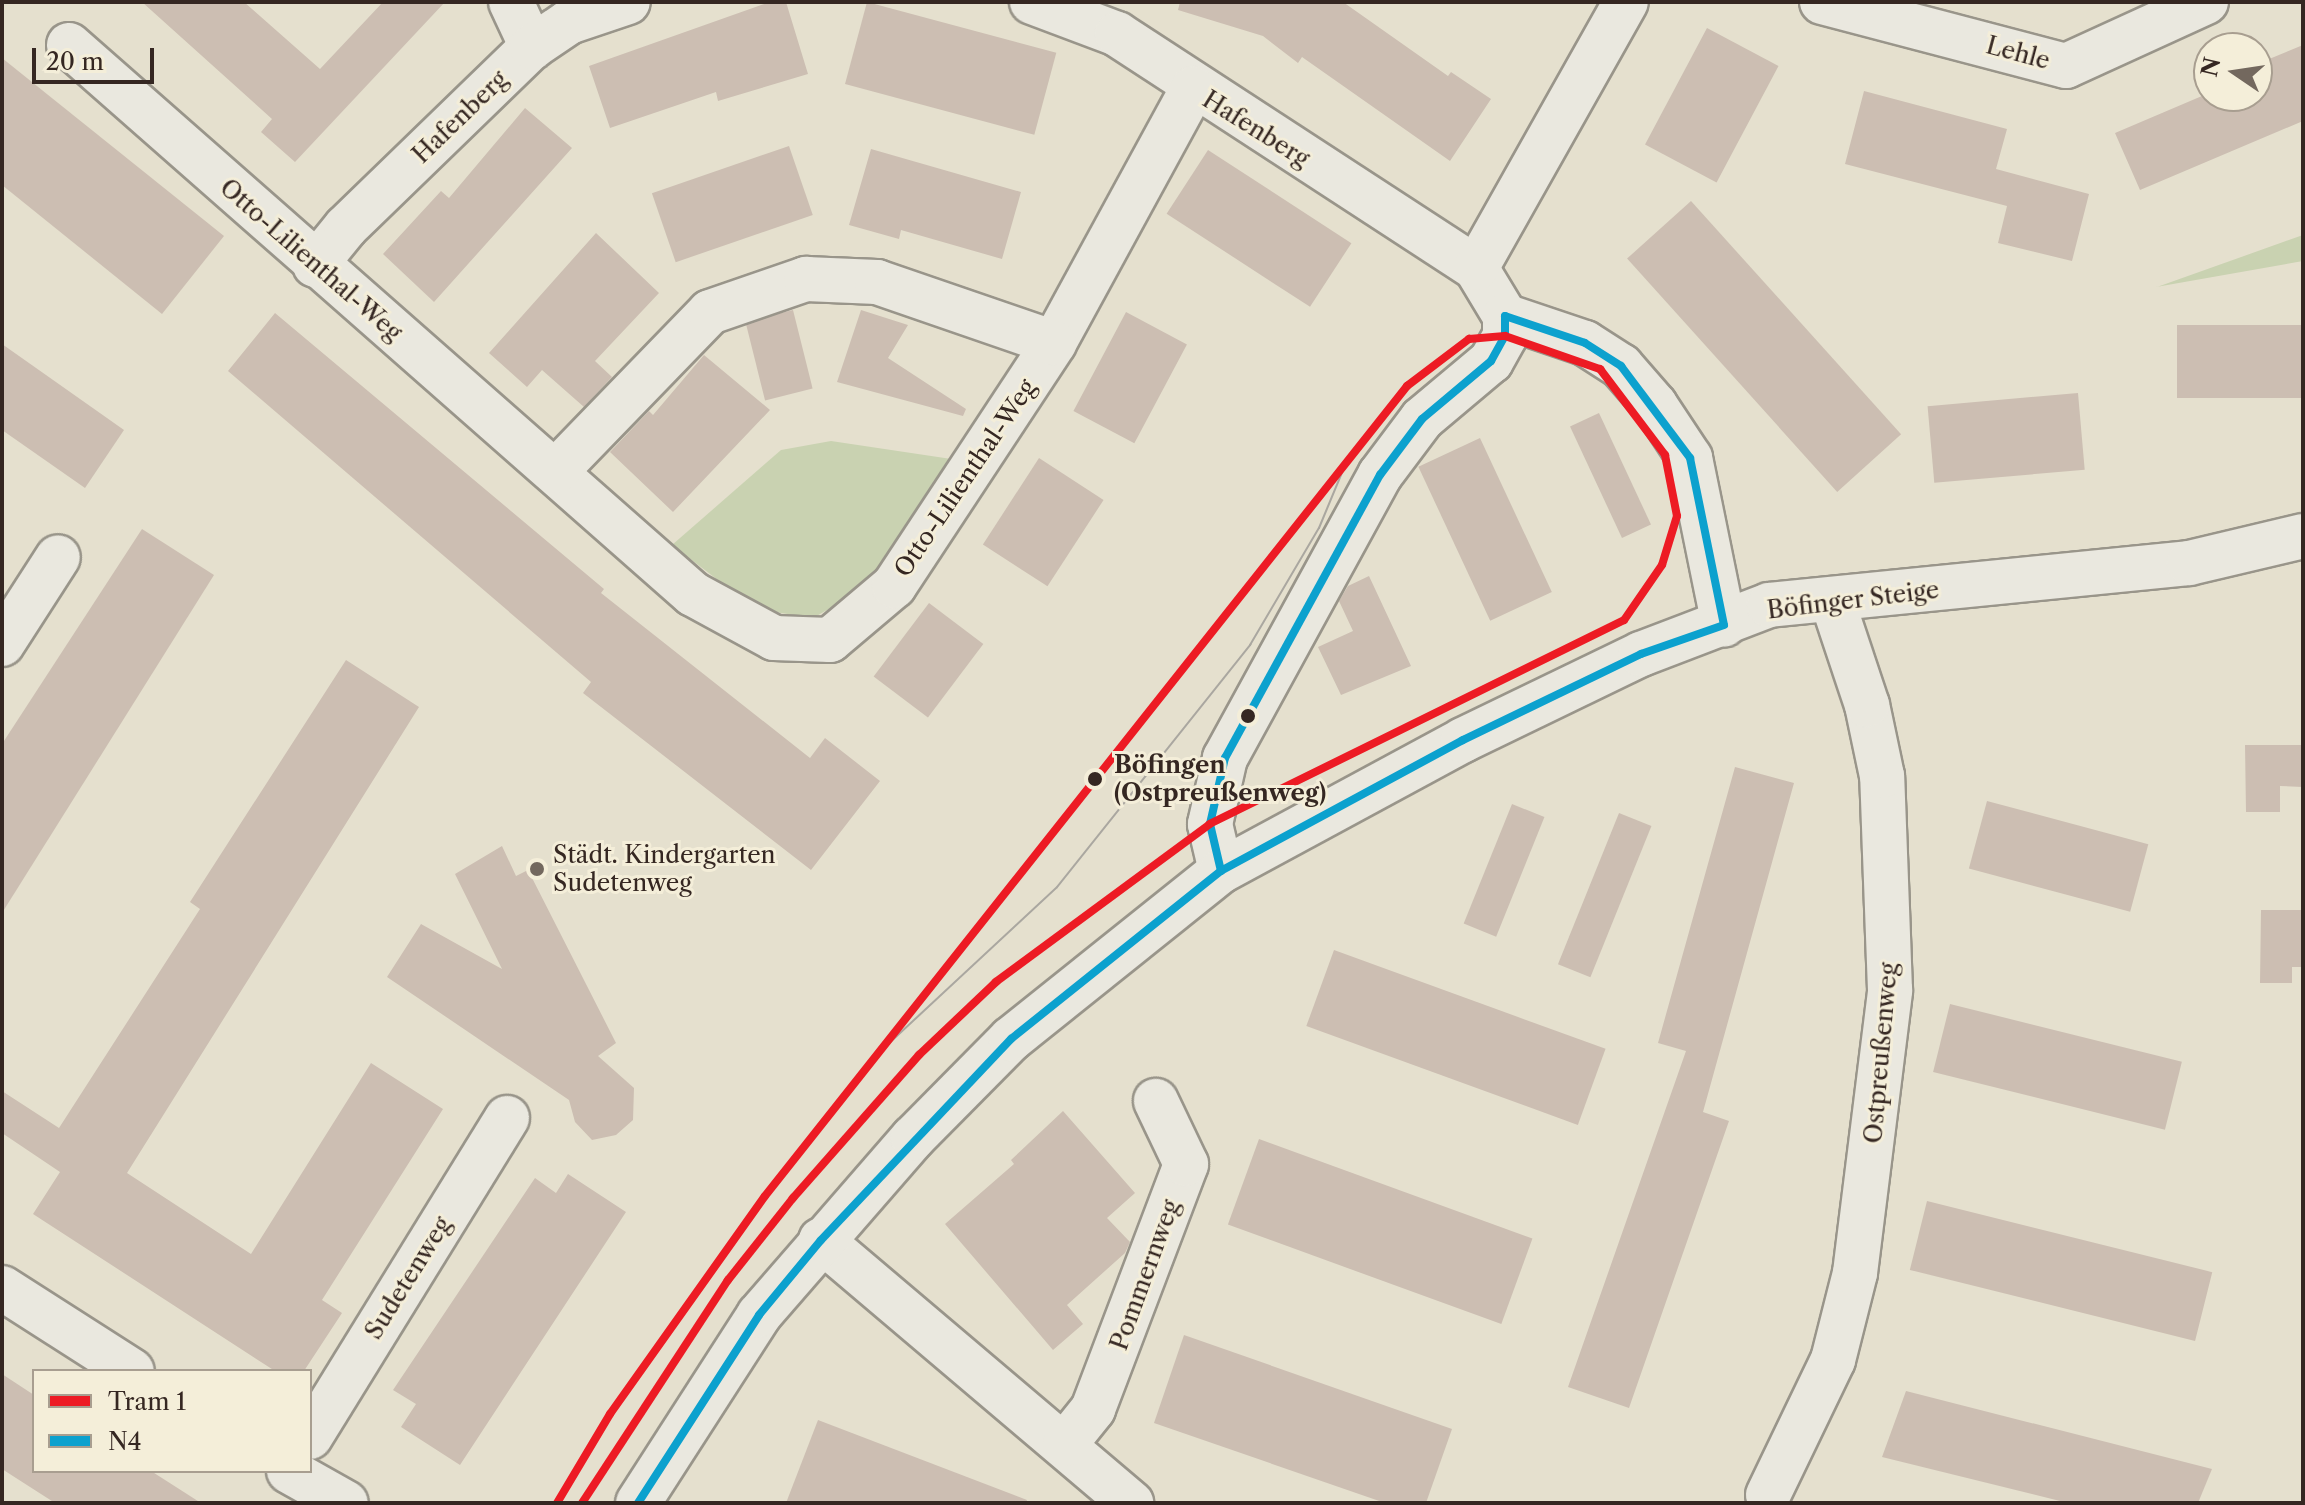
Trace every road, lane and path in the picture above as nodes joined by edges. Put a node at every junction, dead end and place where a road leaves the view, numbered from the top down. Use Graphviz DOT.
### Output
graph roads {
  1 [pos="511,2"];
  2 [pos="628,2"];
  3 [pos="1032,2"];
  4 [pos="1626,2"];
  5 [pos="1822,2"];
  6 [pos="2206,2"];
  7 [pos="1121,18"];
  8 [pos="69,45"];
  9 [pos="532,47"];
  10 [pos="1193,88"];
  11 [pos="315,265"];
  12 [pos="1476,268"];
  13 [pos="1505,316"];
  14 [pos="1054,343"];
  15 [pos="556,471"];
  16 [pos="2303,536"];
  17 [pos="58,557"];
  18 [pos="1832,600"];
  19 [pos="1724,625"];
  20 [pos="4,637"];
  21 [pos="1221,871"];
  22 [pos="1156,1101"];
  23 [pos="507,1118"];
  24 [pos="821,1240"];
  25 [pos="2,1288"];
  26 [pos="129,1369"];
  27 [pos="312,1434"];
  28 [pos="1065,1444"];
  29 [pos="293,1473"];
  30 [pos="1768,1495"];
  31 [pos="346,1503"];
  32 [pos="638,1503"];
  33 [pos="1131,1503"];
  1 -- 9 [label="street"];
  2 -- 9 [label="street, Hafenberg"];
  3 -- 7 [label="street, Hafenberg"];
  4 -- 12 [label="street"];
  5 -- 6 [label="street, Lehle"];
  7 -- 10 [label="street, Hafenberg"];
  8 -- 11 [label="street, Otto-Lilienthal-Weg"];
  9 -- 11 [label="street, Hafenberg"];
  10 -- 12 [label="street, Hafenberg"];
  10 -- 14 [label="street, Otto-Lilienthal-Weg"];
  11 -- 15 [label="street, Otto-Lilienthal-Weg"];
  12 -- 13 [label="street"];
  13 -- 19 [label="street"];
  13 -- 21 [label="street"];
  14 -- 15 [label="street"];
  14 -- 15 [label="street, Otto-Lilienthal-Weg"];
  16 -- 18 [label="street, Böfinger Steige"];
  17 -- 20 [label="street"];
  18 -- 19 [label="street, Böfinger Steige"];
  18 -- 30 [label="street, Ostpreußenweg"];
  19 -- 21 [label="street, Böfinger Steige"];
  21 -- 24 [label="street, Böfinger Steige"];
  22 -- 28 [label="street, Pommernweg"];
  23 -- 27 [label="street, Sudetenweg"];
  24 -- 28 [label="street"];
  24 -- 32 [label="street, Böfinger Steige"];
  25 -- 26 [label="street"];
  28 -- 33 [label="street"];
  29 -- 31 [label="street"];
}
